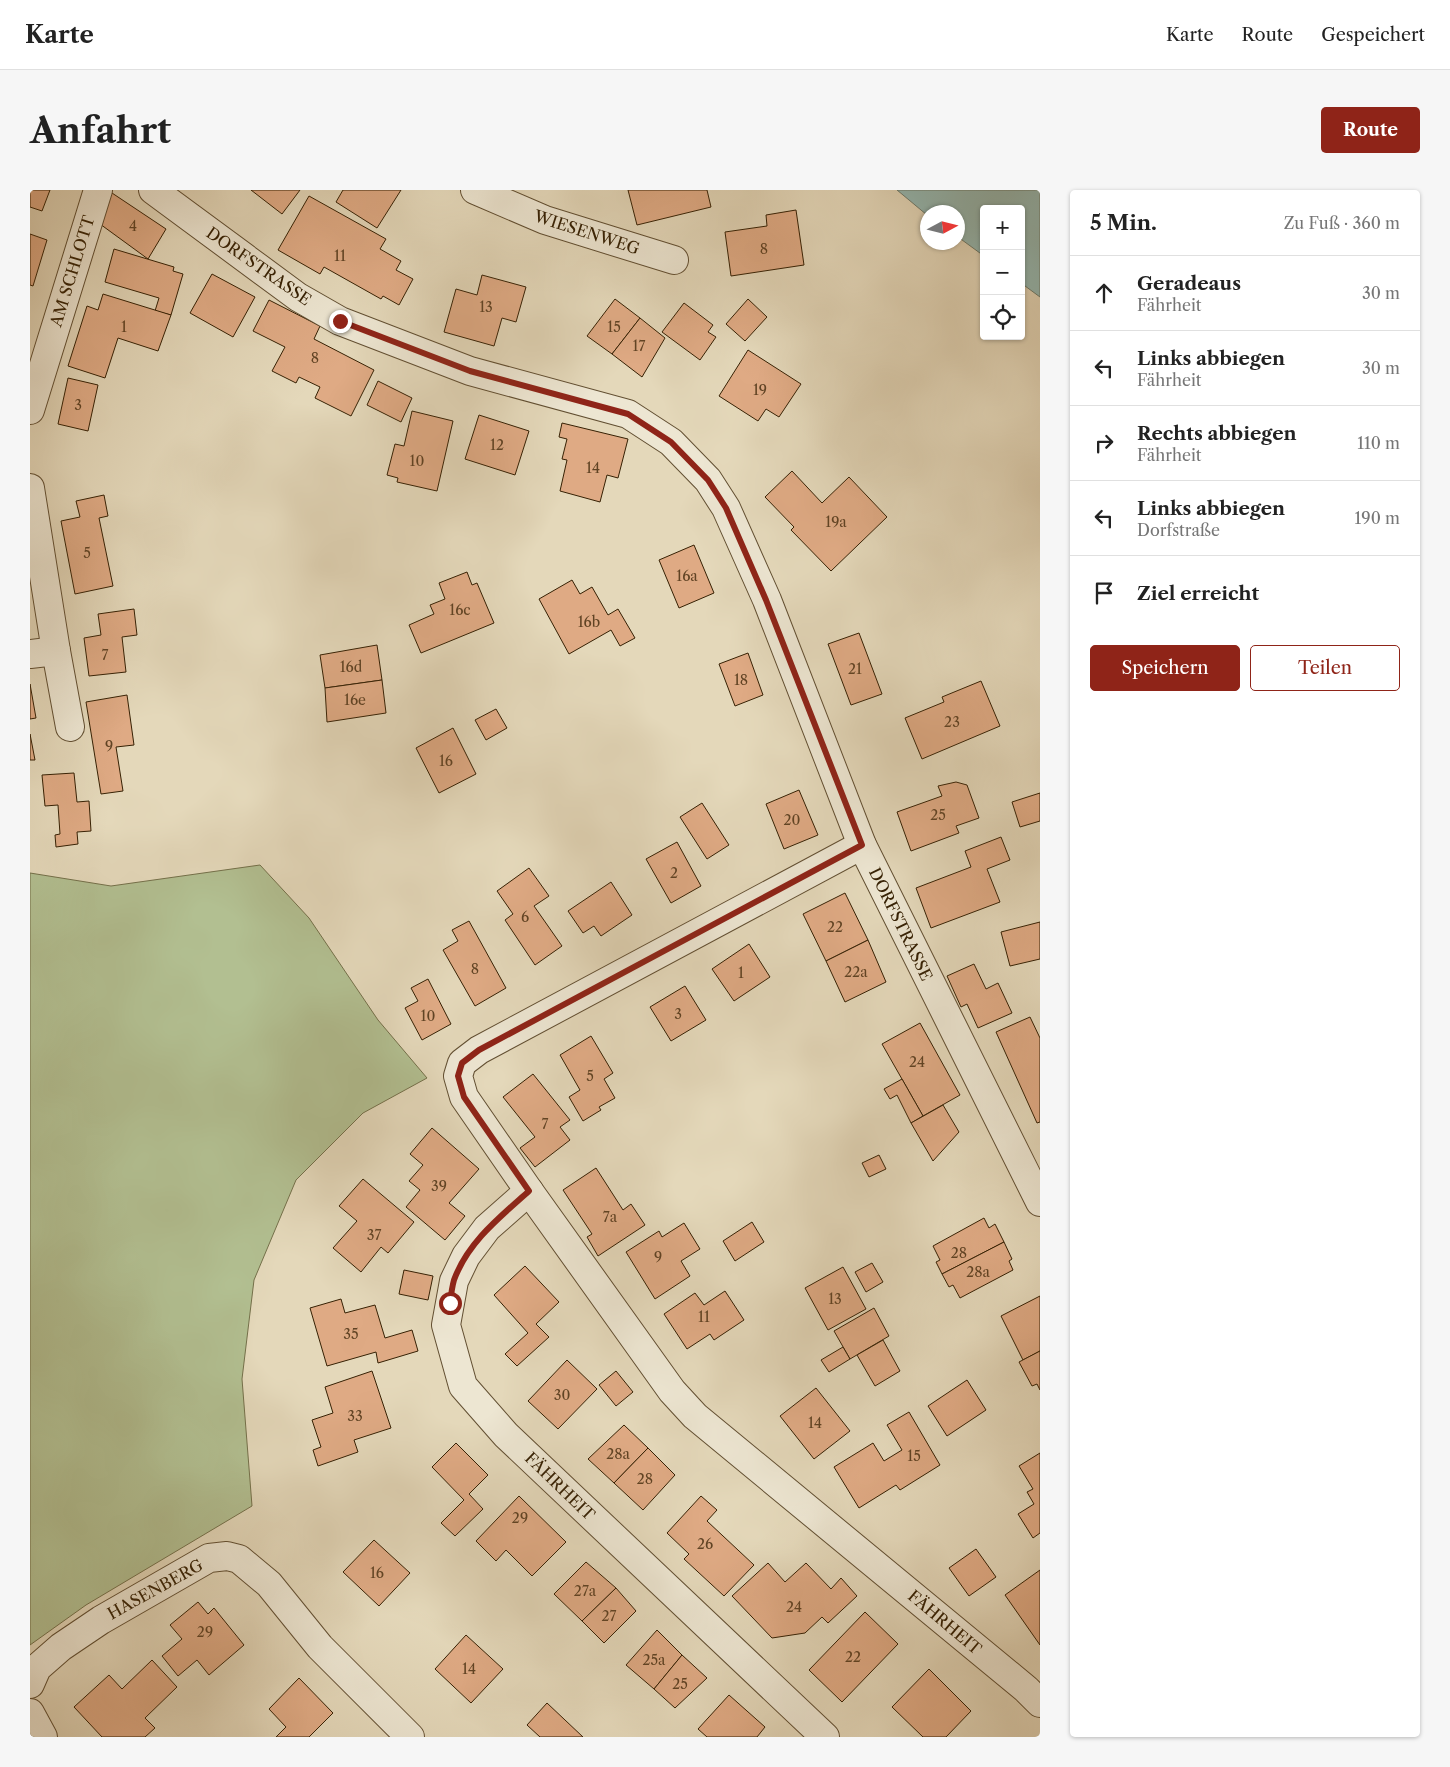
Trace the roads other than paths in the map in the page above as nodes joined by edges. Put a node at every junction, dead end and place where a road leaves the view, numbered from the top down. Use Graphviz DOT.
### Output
graph roads {
  1 [pos="98,190"];
  2 [pos="153,190"];
  3 [pos="474,190"];
  4 [pos="674,260"];
  5 [pos="30,410"];
  6 [pos="30,488"];
  7 [pos="43,653"];
  8 [pos="70,728"];
  9 [pos="862,845"];
  10 [pos="529,1191"];
  11 [pos="1040,1202"];
  12 [pos="30,1684"];
  13 [pos="1040,1703"];
  14 [pos="30,1713"];
  15 [pos="43,1737"];
  16 [pos="410,1737"];
  17 [pos="825,1737"];
  1 -- 5 [label="street, AM SCHLOTT"];
  2 -- 9 [label="street, DORFSTRASSE"];
  3 -- 4 [label="street, WIESENWEG"];
  6 -- 7 [label="street"];
  7 -- 8 [label="street"];
  9 -- 10 [label="street, FÄHRHEIT"];
  9 -- 11 [label="street, DORFSTRASSE"];
  10 -- 13 [label="street, FÄHRHEIT"];
  10 -- 17 [label="street, FÄHRHEIT"];
  12 -- 16 [label="street, HASENBERG"];
  14 -- 15 [label="street"];
}
